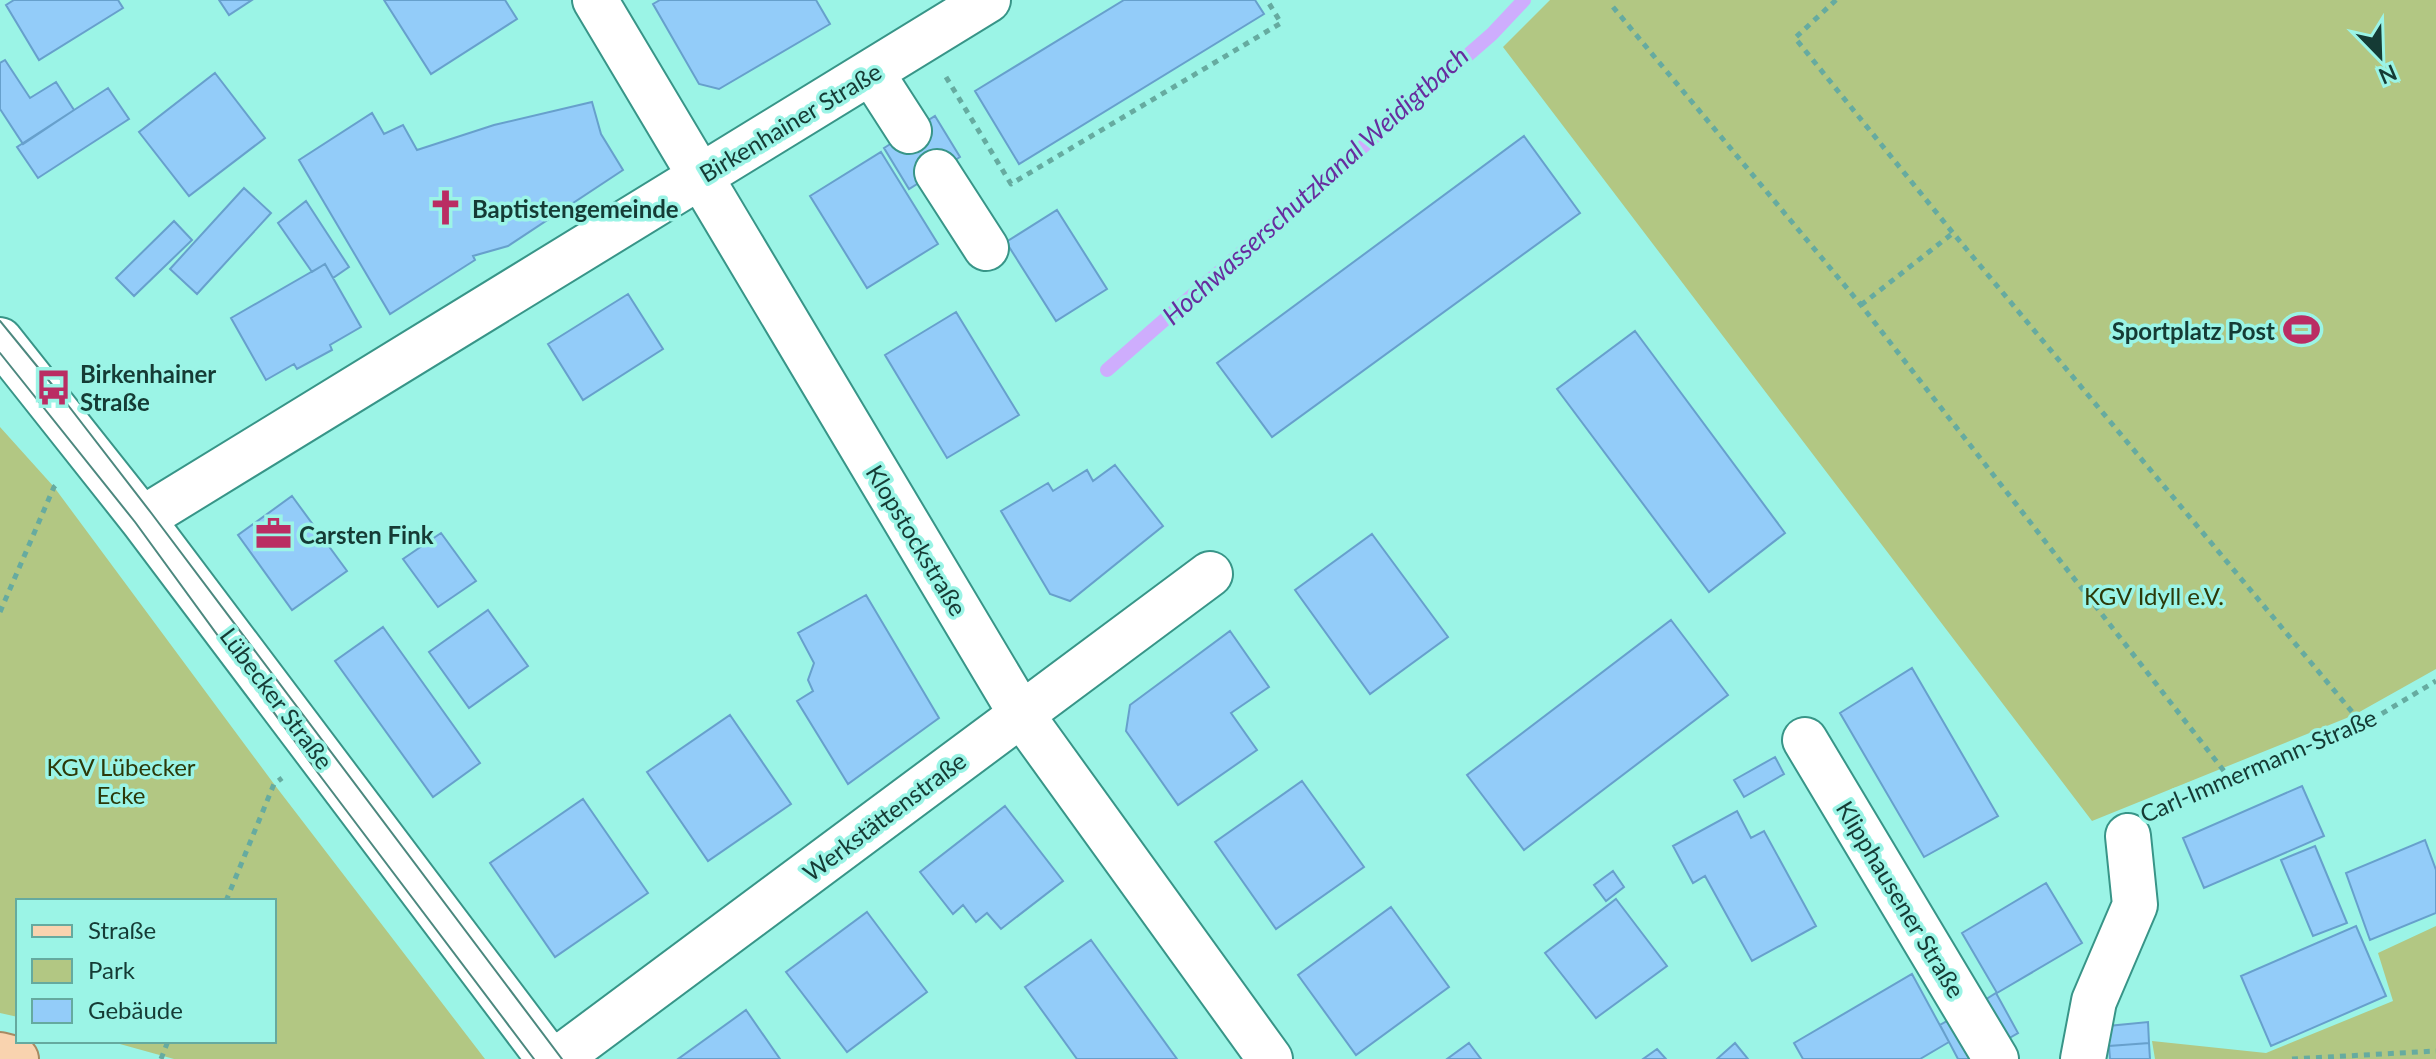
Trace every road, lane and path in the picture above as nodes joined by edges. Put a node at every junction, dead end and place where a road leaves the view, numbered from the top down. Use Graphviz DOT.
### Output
graph roads {
  1 [pos="595,0"];
  2 [pos="988,0"];
  3 [pos="1267,0"];
  4 [pos="1836,0"];
  5 [pos="1613,7"];
  6 [pos="923,40"];
  7 [pos="871,72"];
  8 [pos="909,131"];
  9 [pos="937,172"];
  10 [pos="700,177"];
  11 [pos="1953,233"];
  12 [pos="986,248"];
  13 [pos="1861,305"];
  14 [pos="0,340"];
  15 [pos="93,457"];
  16 [pos="142,519"];
  17 [pos="1210,574"];
  18 [pos="0,612"];
  19 [pos="2436,681"];
  20 [pos="1021,714"];
  21 [pos="2363,725"];
  22 [pos="1805,740"];
  23 [pos="318,751"];
  24 [pos="2231,780"];
  25 [pos="2128,836"];
  26 [pos="227,899"];
  27 [pos="2436,1051"];
  28 [pos="0,1055"];
  29 [pos="16,1059"];
  30 [pos="549,1059"];
  31 [pos="558,1059"];
  32 [pos="1270,1059"];
  33 [pos="1996,1059"];
  34 [pos="2083,1059"];
  35 [pos="2292,1059"];
  1 -- 10 [label="street, Klopstockstraße"];
  2 -- 6 [label="street, Birkenhainer Straße"];
  3 -- 6 [label="path"];
  4 -- 11 [label="path"];
  5 -- 13 [label="path"];
  6 -- 7 [label="street, Birkenhainer Straße"];
  7 -- 8 [label="street"];
  7 -- 10 [label="street, Birkenhainer Straße"];
  9 -- 12 [label="street"];
  10 -- 16 [label="street, Birkenhainer Straße"];
  10 -- 20 [label="street, Klopstockstraße"];
  11 -- 13 [label="path"];
  11 -- 21 [label="path"];
  13 -- 24 [label="path"];
  14 -- 15 [label="street, Lübecker Straße"];
  15 -- 16 [label="street, Lübecker Straße"];
  15 -- 18 [label="path"];
  16 -- 23 [label="street, Lübecker Straße"];
  17 -- 20 [label="street, Werkstättenstraße"];
  19 -- 21 [label="path, Carl-Immermann-Straße"];
  20 -- 31 [label="street, Werkstättenstraße"];
  20 -- 32 [label="street, Klopstockstraße"];
  21 -- 24 [label="path, Carl-Immermann-Straße"];
  22 -- 33 [label="street, Klipphausener Straße"];
  23 -- 26 [label="path"];
  23 -- 30 [label="street, Lübecker Straße"];
  24 -- 25 [label="path, Carl-Immermann-Straße"];
  25 -- 34 [label="street, Carl-Immermann-Straße"];
  27 -- 35 [label="path"];
  28 -- 29 [label="main road"];
}
